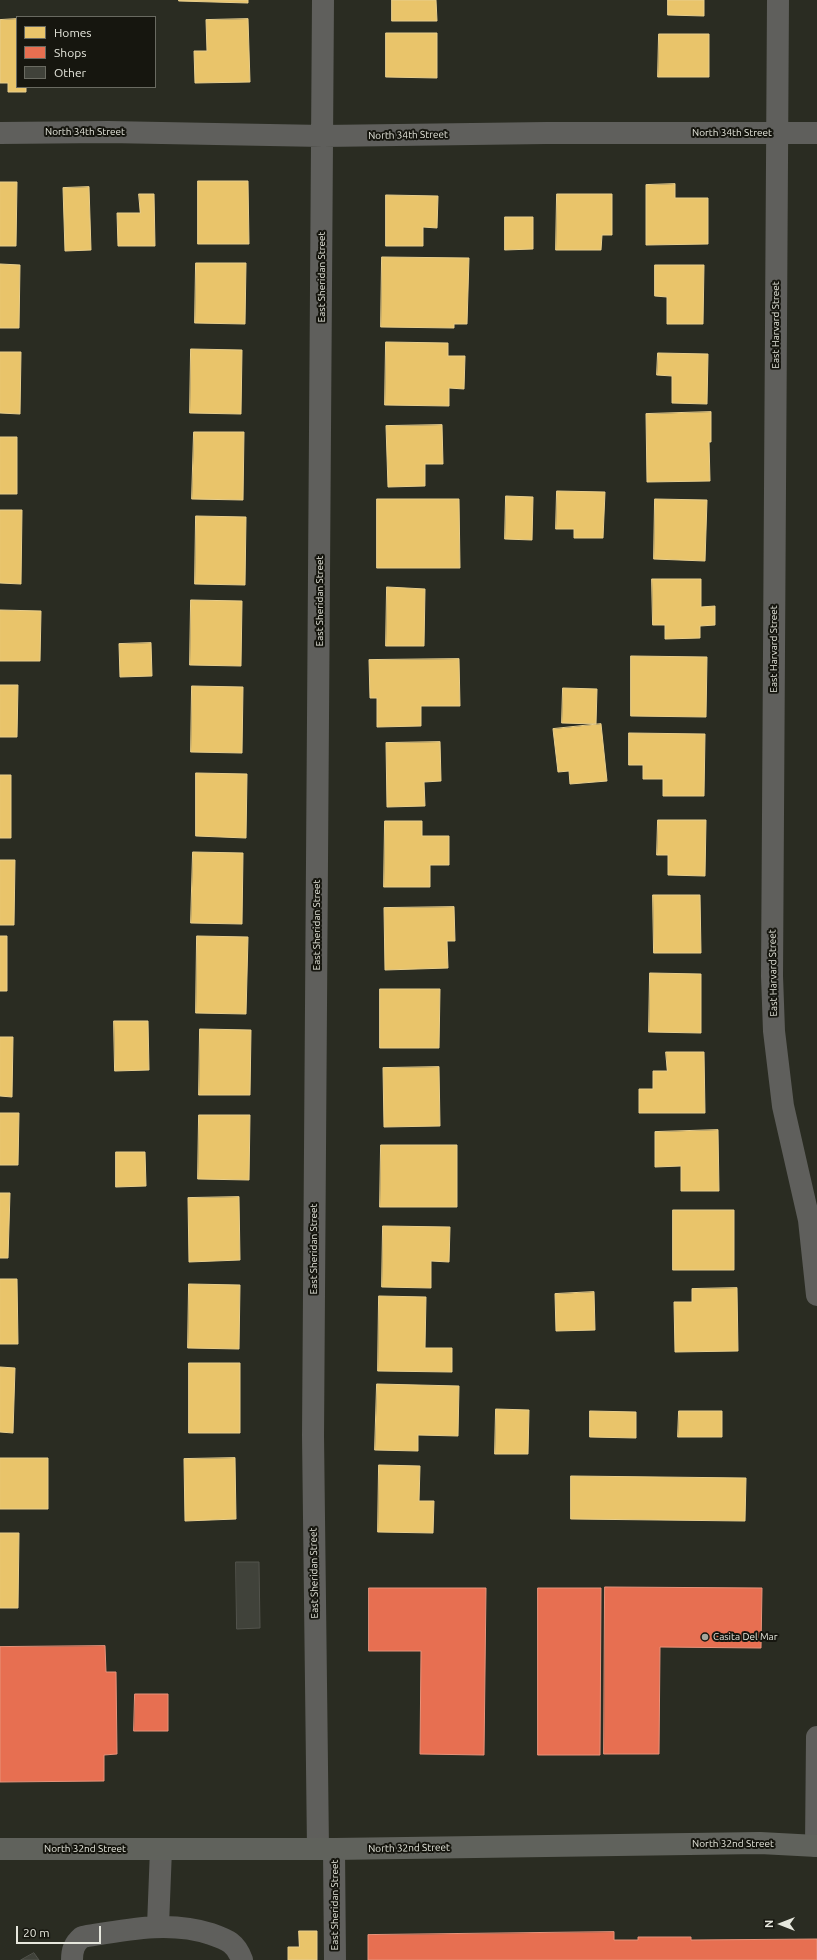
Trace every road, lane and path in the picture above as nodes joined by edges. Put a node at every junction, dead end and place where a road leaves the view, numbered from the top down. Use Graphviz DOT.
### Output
graph roads {
  1 [pos="323,0"];
  2 [pos="778,0"];
  3 [pos="0,133"];
  4 [pos="778,133"];
  5 [pos="817,133"];
  6 [pos="323,136"];
  7 [pos="817,1295"];
  8 [pos="817,1737"];
  9 [pos="816,1846"];
  10 [pos="0,1849"];
  11 [pos="161,1849"];
  12 [pos="326,1849"];
  13 [pos="158,1926"];
  14 [pos="72,1960"];
  15 [pos="242,1960"];
  16 [pos="335,1960"];
  1 -- 6 [label="street, East Sheridan Street"];
  2 -- 4 [label="street, East Harvard Street"];
  3 -- 6 [label="street, North 34th Street"];
  4 -- 5 [label="street, North 34th Street"];
  4 -- 6 [label="street, North 34th Street"];
  4 -- 7 [label="street, East Harvard Street"];
  6 -- 12 [label="street, East Sheridan Street"];
  8 -- 9 [label="street"];
  9 -- 12 [label="main road, North 32nd Street"];
  10 -- 11 [label="main road, North 32nd Street"];
  11 -- 12 [label="main road, North 32nd Street"];
  11 -- 13 [label="street"];
  12 -- 16 [label="street, East Sheridan Street"];
  13 -- 14 [label="street"];
  13 -- 15 [label="street"];
}
